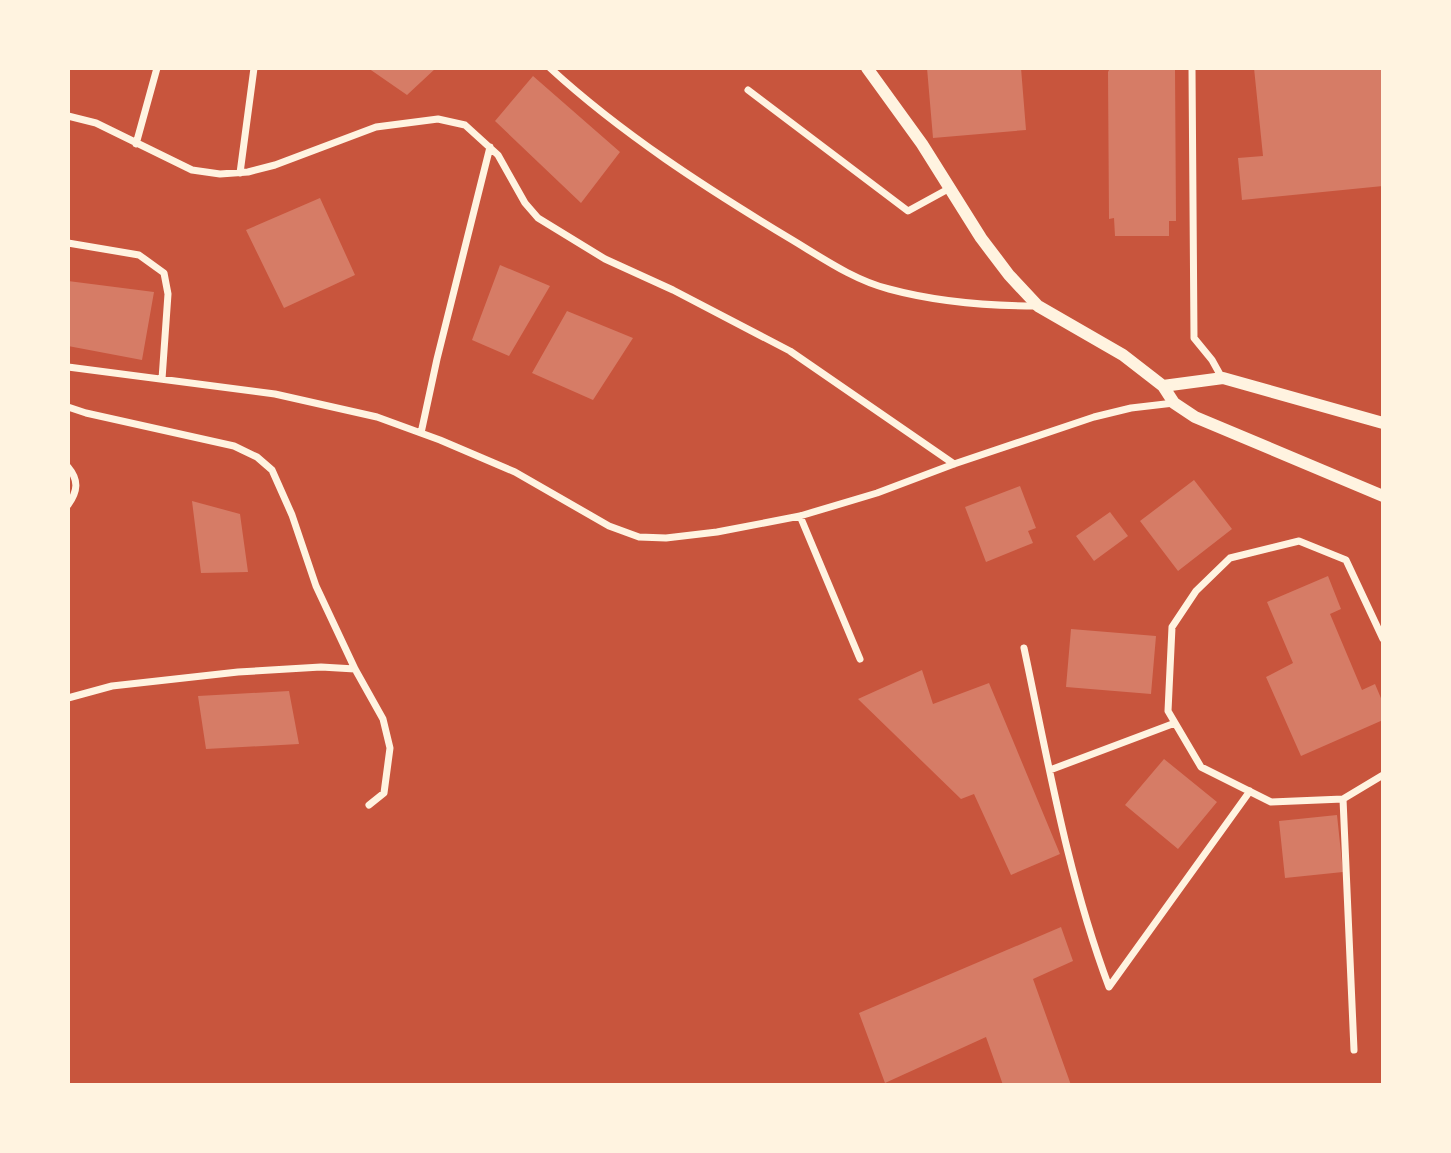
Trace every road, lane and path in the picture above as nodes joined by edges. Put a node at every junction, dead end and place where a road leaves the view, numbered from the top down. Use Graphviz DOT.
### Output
graph roads {
  1 [pos="158,68"];
  2 [pos="254,68"];
  3 [pos="550,68"];
  4 [pos="867,68"];
  5 [pos="1192,68"];
  6 [pos="748,90"];
  7 [pos="68,116"];
  8 [pos="136,144"];
  9 [pos="490,147"];
  10 [pos="240,173"];
  11 [pos="950,188"];
  12 [pos="68,243"];
  13 [pos="1038,306"];
  14 [pos="68,367"];
  15 [pos="162,379"];
  16 [pos="1223,379"];
  17 [pos="1163,387"];
  18 [pos="1174,403"];
  19 [pos="68,407"];
  20 [pos="1383,423"];
  21 [pos="421,433"];
  22 [pos="954,464"];
  23 [pos="68,467"];
  24 [pos="1383,496"];
  25 [pos="68,505"];
  26 [pos="800,516"];
  27 [pos="1383,639"];
  28 [pos="1024,648"];
  29 [pos="860,659"];
  30 [pos="355,669"];
  31 [pos="68,698"];
  32 [pos="1175,723"];
  33 [pos="1050,770"];
  34 [pos="1383,775"];
  35 [pos="1250,792"];
  36 [pos="1343,799"];
  37 [pos="369,805"];
  38 [pos="1354,1050"];
  1 -- 8 [label="street"];
  2 -- 10 [label="street"];
  3 -- 13 [label="street"];
  4 -- 11 [label="street"];
  5 -- 16 [label="street"];
  6 -- 11 [label="street"];
  7 -- 8 [label="street"];
  8 -- 10 [label="street"];
  9 -- 10 [label="street"];
  9 -- 21 [label="street"];
  9 -- 22 [label="street"];
  11 -- 13 [label="street"];
  12 -- 15 [label="street"];
  13 -- 17 [label="street"];
  14 -- 15 [label="street"];
  15 -- 21 [label="street"];
  16 -- 17 [label="street"];
  16 -- 20 [label="street"];
  17 -- 18 [label="street"];
  18 -- 22 [label="street"];
  18 -- 24 [label="street"];
  19 -- 30 [label="street"];
  21 -- 26 [label="street"];
  22 -- 26 [label="street"];
  23 -- 25 [label="street"];
  26 -- 29 [label="street"];
  27 -- 32 [label="street"];
  28 -- 33 [label="street"];
  30 -- 31 [label="street"];
  30 -- 37 [label="street"];
  32 -- 33 [label="street"];
  32 -- 35 [label="street"];
  33 -- 35 [label="street"];
  34 -- 36 [label="street"];
  35 -- 36 [label="street"];
  36 -- 38 [label="street"];
}
